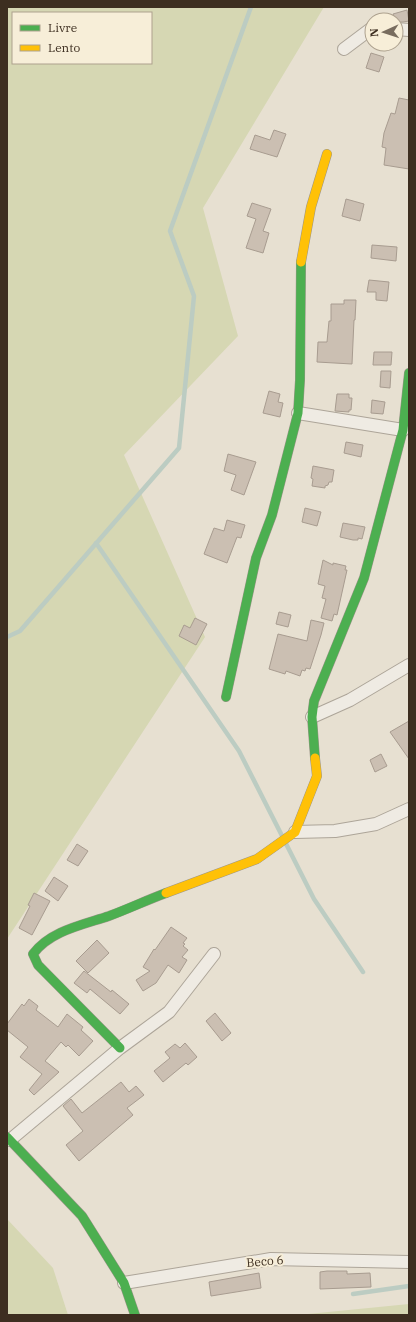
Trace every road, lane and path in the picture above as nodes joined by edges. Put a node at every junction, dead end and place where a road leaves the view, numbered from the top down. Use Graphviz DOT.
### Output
graph roads {
  1 [pos="364,34"];
  2 [pos="344,48"];
  3 [pos="327,154"];
  4 [pos="409,373"];
  5 [pos="298,413"];
  6 [pos="403,430"];
  7 [pos="409,665"];
  8 [pos="226,697"];
  9 [pos="312,717"];
  10 [pos="409,809"];
  11 [pos="295,832"];
  12 [pos="214,954"];
  13 [pos="120,1048"];
  14 [pos="9,1138"];
  15 [pos="409,1262"];
  16 [pos="124,1283"];
  17 [pos="135,1315"];
  1 -- 2 [label="street"];
  3 -- 5 [label="street"];
  4 -- 6 [label="street"];
  5 -- 6 [label="street"];
  5 -- 8 [label="street"];
  6 -- 9 [label="street"];
  7 -- 9 [label="street"];
  9 -- 11 [label="street"];
  10 -- 11 [label="street"];
  11 -- 13 [label="street"];
  12 -- 13 [label="street"];
  13 -- 14 [label="street"];
  14 -- 16 [label="street"];
  15 -- 16 [label="street, Beco 6"];
  16 -- 17 [label="street"];
}
